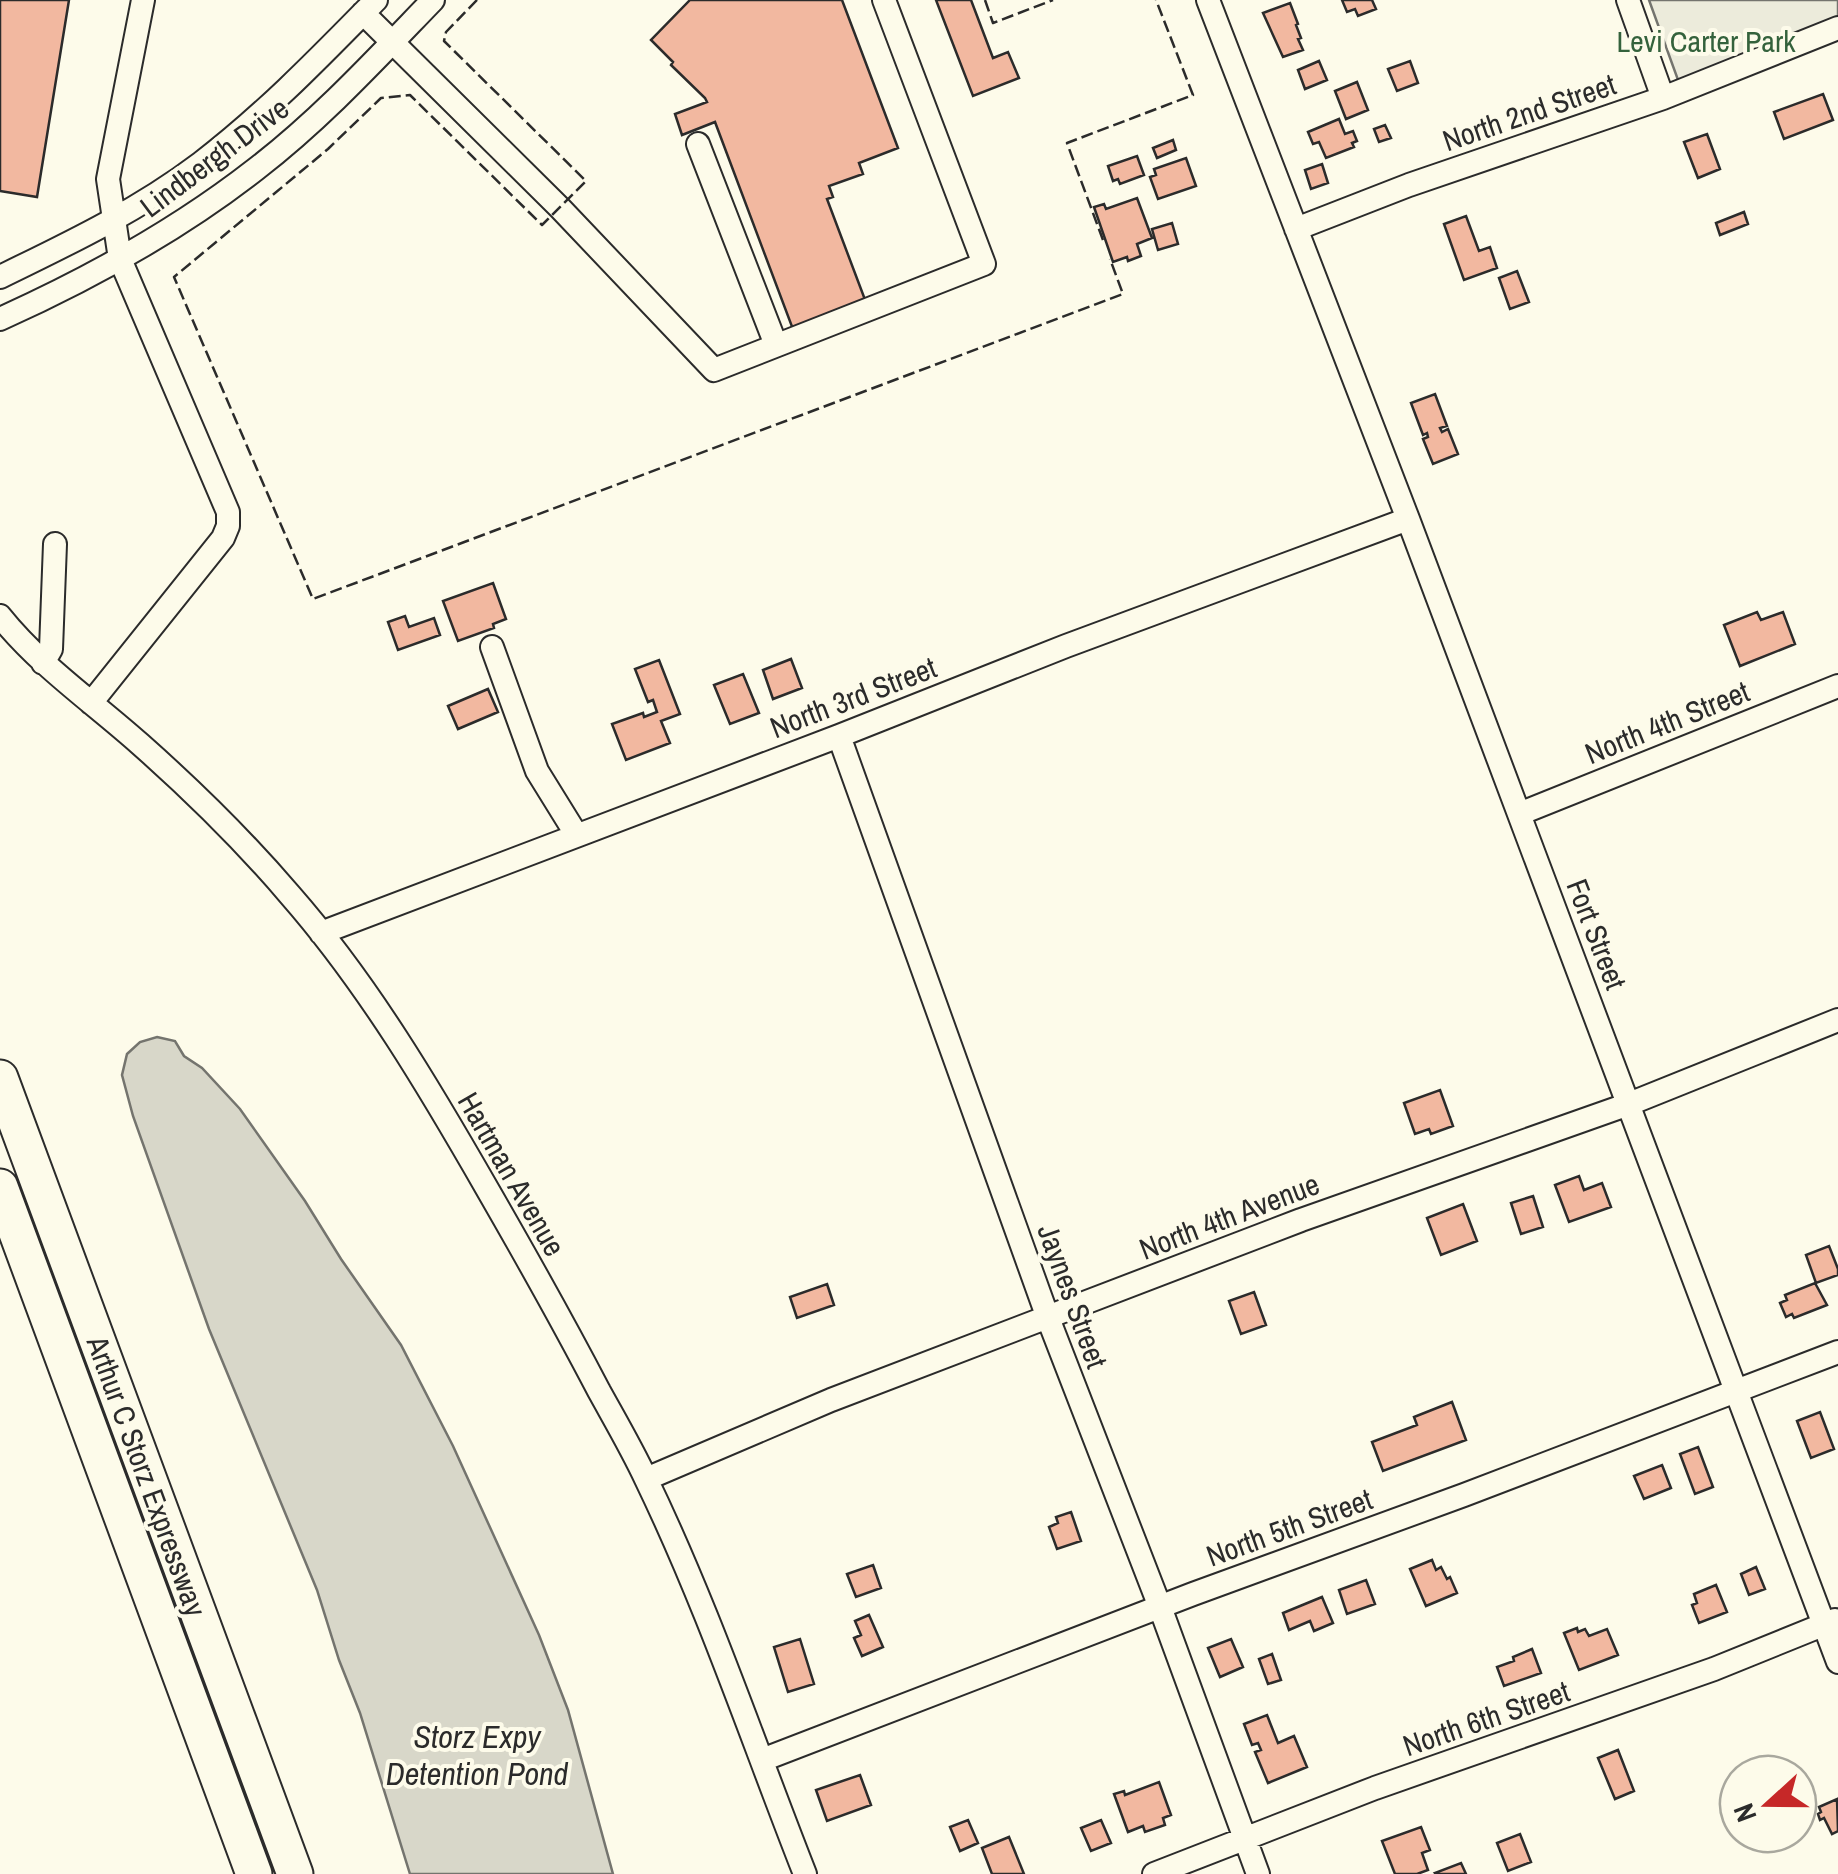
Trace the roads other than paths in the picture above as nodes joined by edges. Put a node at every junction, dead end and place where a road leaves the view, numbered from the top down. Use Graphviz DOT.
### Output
graph roads {
  1 [pos="142,0"];
  2 [pos="433,0"];
  3 [pos="884,0"];
  4 [pos="1208,0"];
  5 [pos="1628,0"];
  6 [pos="370,7"];
  7 [pos="1838,28"];
  8 [pos="393,42"];
  9 [pos="1663,98"];
  10 [pos="698,144"];
  11 [pos="114,220"];
  12 [pos="1296,229"];
  13 [pos="120,260"];
  14 [pos="0,276"];
  15 [pos="0,319"];
  16 [pos="776,345"];
  17 [pos="1408,519"];
  18 [pos="55,544"];
  19 [pos="0,616"];
  20 [pos="492,647"];
  21 [pos="43,663"];
  22 [pos="1838,686"];
  23 [pos="91,703"];
  24 [pos="839,736"];
  25 [pos="1519,814"];
  26 [pos="576,834"];
  27 [pos="321,933"];
  28 [pos="1838,1020"];
  29 [pos="0,1078"];
  30 [pos="1629,1104"];
  31 [pos="0,1187"];
  32 [pos="1048,1318"];
  33 [pos="1838,1352"];
  34 [pos="1737,1391"];
  35 [pos="646,1479"];
  36 [pos="1160,1607"];
  37 [pos="1831,1622"];
  38 [pos="1838,1662"];
  39 [pos="762,1760"];
  40 [pos="1244,1840"];
  41 [pos="254,1874"];
  42 [pos="295,1874"];
  43 [pos="805,1874"];
  44 [pos="1154,1874"];
  45 [pos="1258,1874"];
  1 -- 11 [label="street"];
  2 -- 8 [label="street, Lindbergh Drive"];
  3 -- 16 [label="street"];
  4 -- 12 [label="street, Fort Street"];
  5 -- 9 [label="street"];
  6 -- 8 [label="street"];
  6 -- 11 [label="street, Lindbergh Drive"];
  7 -- 9 [label="street, North 2nd Street"];
  8 -- 13 [label="street, Lindbergh Drive"];
  8 -- 16 [label="street"];
  9 -- 12 [label="street, North 2nd Street"];
  10 -- 16 [label="street"];
  11 -- 13 [label="street"];
  11 -- 14 [label="street, Lindbergh Drive"];
  12 -- 17 [label="street, Fort Street"];
  13 -- 15 [label="street, Lindbergh Drive"];
  13 -- 23 [label="street"];
  17 -- 24 [label="street, North 3rd Street"];
  17 -- 25 [label="street, Fort Street"];
  18 -- 21 [label="street"];
  19 -- 21 [label="street, Hartman Avenue"];
  20 -- 26 [label="street"];
  21 -- 23 [label="street, Hartman Avenue"];
  22 -- 25 [label="street, North 4th Street"];
  23 -- 27 [label="street, Hartman Avenue"];
  24 -- 26 [label="street, North 3rd Street"];
  24 -- 32 [label="street, Jaynes Street"];
  25 -- 30 [label="street, Fort Street"];
  26 -- 27 [label="street, North 3rd Street"];
  27 -- 35 [label="street, Hartman Avenue"];
  28 -- 30 [label="street, North 4th Avenue"];
  29 -- 42 [label="highway, Arthur C Storz Expressway"];
  30 -- 32 [label="street, North 4th Avenue"];
  30 -- 34 [label="street, Fort Street"];
  31 -- 41 [label="highway, Arthur C Storz Expressway"];
  32 -- 35 [label="street, North 4th Avenue"];
  32 -- 36 [label="street, Jaynes Street"];
  33 -- 34 [label="street, North 5th Street"];
  34 -- 36 [label="street, North 5th Street"];
  34 -- 37 [label="street, Fort Street"];
  35 -- 39 [label="street, Hartman Avenue"];
  36 -- 39 [label="street, North 5th Street"];
  36 -- 40 [label="street, Jaynes Street"];
  37 -- 38 [label="street, Fort Street"];
  37 -- 40 [label="street, North 6th Street"];
  39 -- 43 [label="street, Hartman Avenue"];
  40 -- 44 [label="street, North 6th Street"];
  40 -- 45 [label="street, Jaynes Street"];
}
